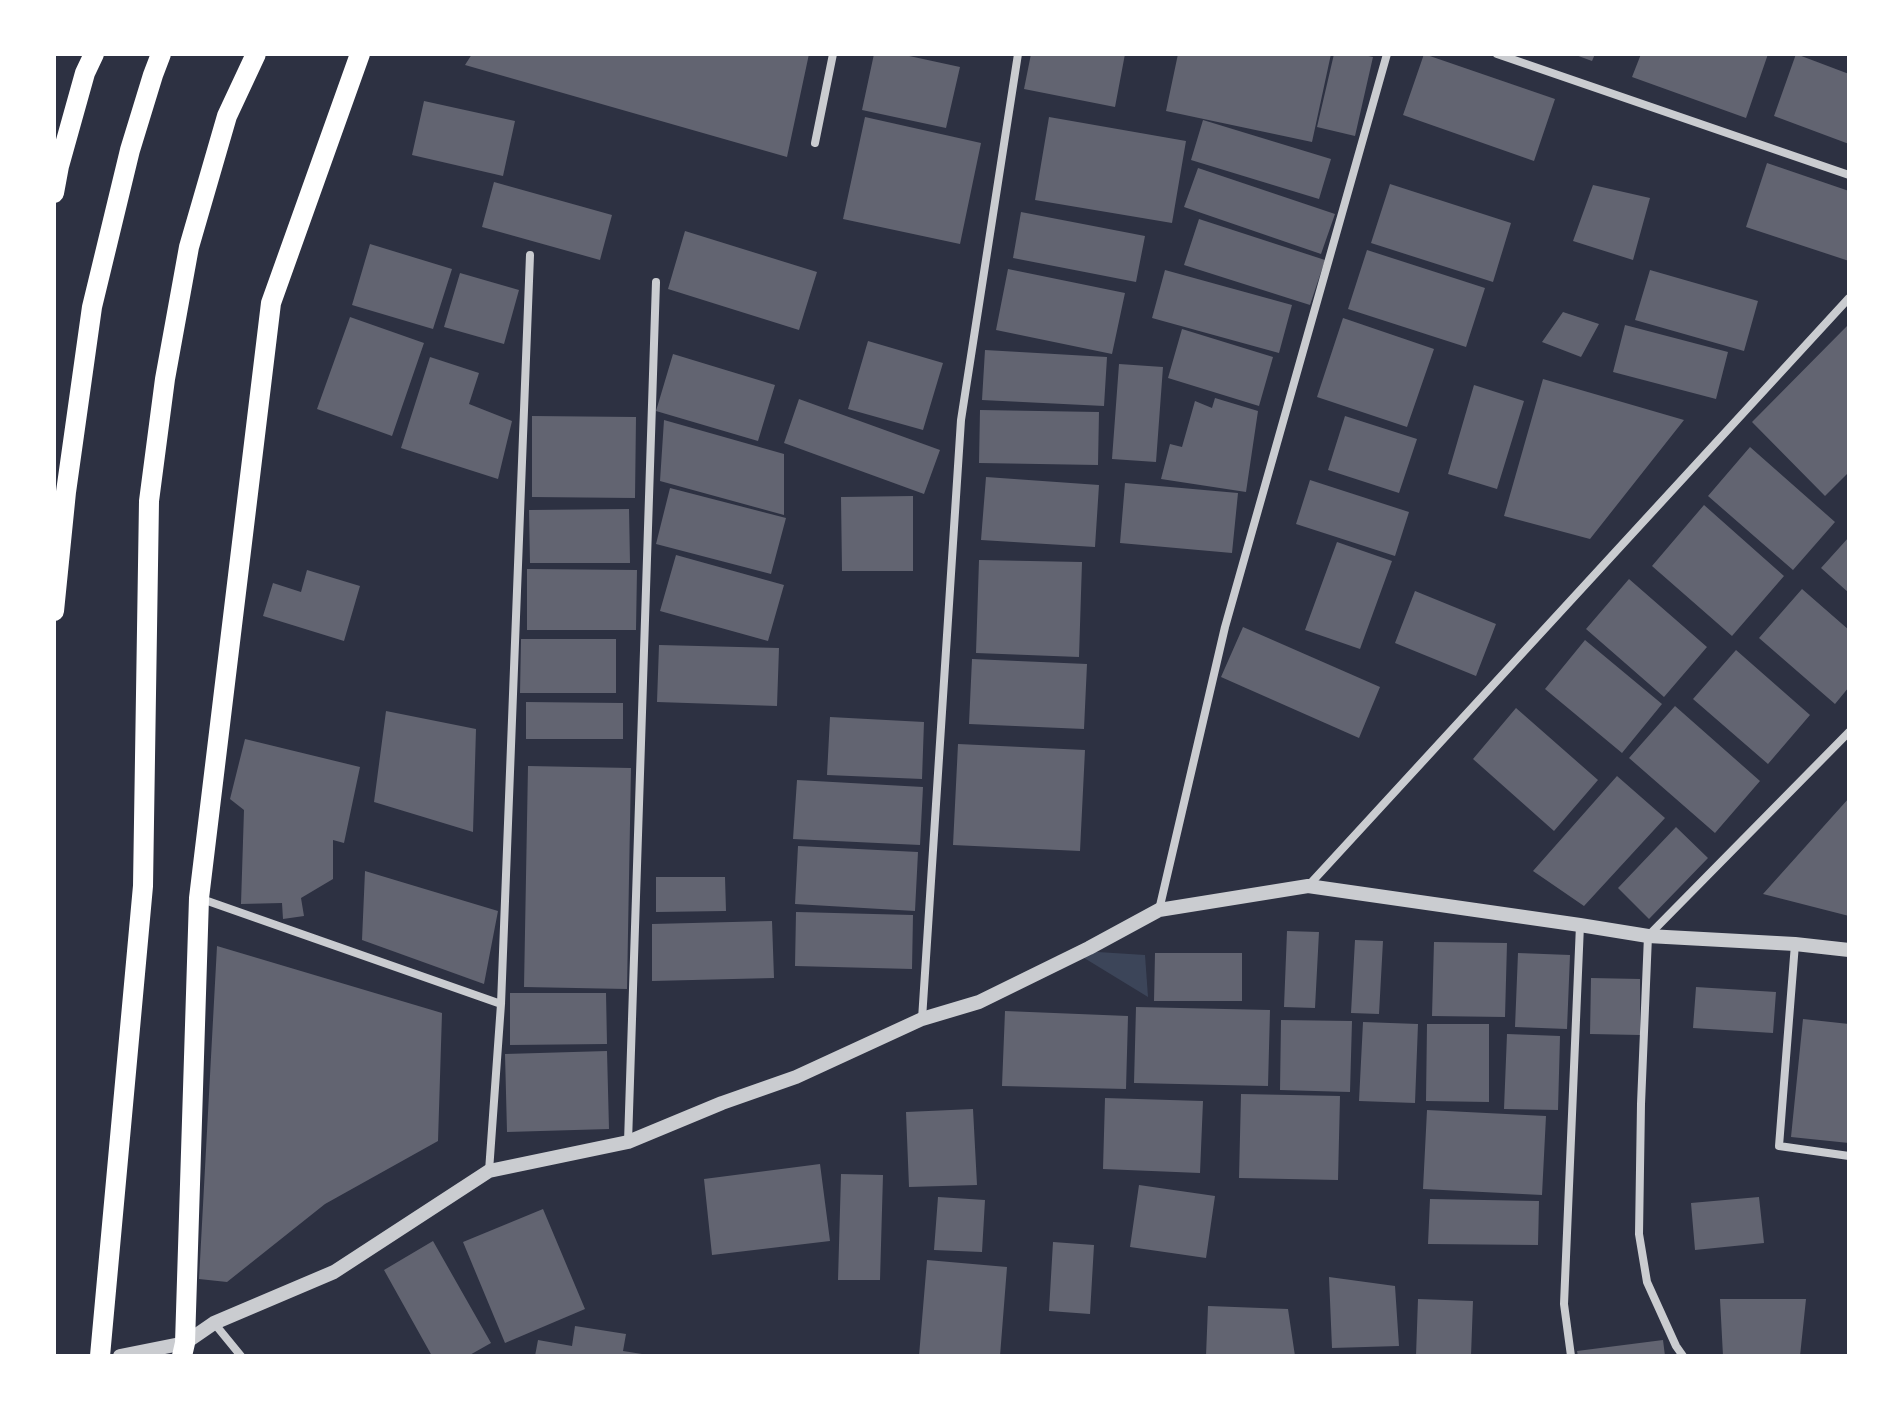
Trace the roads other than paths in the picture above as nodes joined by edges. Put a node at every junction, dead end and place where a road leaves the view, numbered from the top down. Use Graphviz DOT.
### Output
graph roads {
  1 [pos="94,54"];
  2 [pos="161,54"];
  3 [pos="256,54"];
  4 [pos="360,54"];
  5 [pos="833,54"];
  6 [pos="1018,54"];
  7 [pos="1387,54"];
  8 [pos="1497,54"];
  9 [pos="815,143"];
  10 [pos="1849,175"];
  11 [pos="54,193"];
  12 [pos="530,255"];
  13 [pos="656,282"];
  14 [pos="1849,298"];
  15 [pos="54,611"];
  16 [pos="1849,732"];
  17 [pos="1308,886"];
  18 [pos="199,898"];
  19 [pos="1159,910"];
  20 [pos="1580,925"];
  21 [pos="1648,936"];
  22 [pos="1795,944"];
  23 [pos="1849,950"];
  24 [pos="501,1004"];
  25 [pos="922,1019"];
  26 [pos="628,1142"];
  27 [pos="1849,1156"];
  28 [pos="489,1171"];
  29 [pos="214,1323"];
  30 [pos="184,1349"];
  31 [pos="100,1356"];
  32 [pos="120,1356"];
  33 [pos="241,1356"];
  34 [pos="1571,1356"];
  35 [pos="1683,1356"];
  1 -- 11 [label="main road"];
  2 -- 15 [label="main road"];
  3 -- 31 [label="main road"];
  4 -- 18 [label="main road"];
  5 -- 9 [label="street"];
  6 -- 25 [label="street"];
  7 -- 19 [label="street"];
  8 -- 10 [label="street"];
  12 -- 24 [label="street"];
  13 -- 26 [label="street"];
  14 -- 17 [label="street"];
  16 -- 21 [label="street"];
  17 -- 19 [label="street"];
  17 -- 20 [label="street"];
  18 -- 24 [label="street"];
  18 -- 30 [label="main road"];
  19 -- 25 [label="street"];
  20 -- 21 [label="street"];
  20 -- 34 [label="street"];
  21 -- 22 [label="street"];
  21 -- 35 [label="street"];
  22 -- 23 [label="street"];
  22 -- 27 [label="street"];
  24 -- 28 [label="street"];
  25 -- 26 [label="street"];
  26 -- 28 [label="street"];
  28 -- 29 [label="street"];
  29 -- 30 [label="street"];
  29 -- 33 [label="street"];
  30 -- 32 [label="street"];
}
